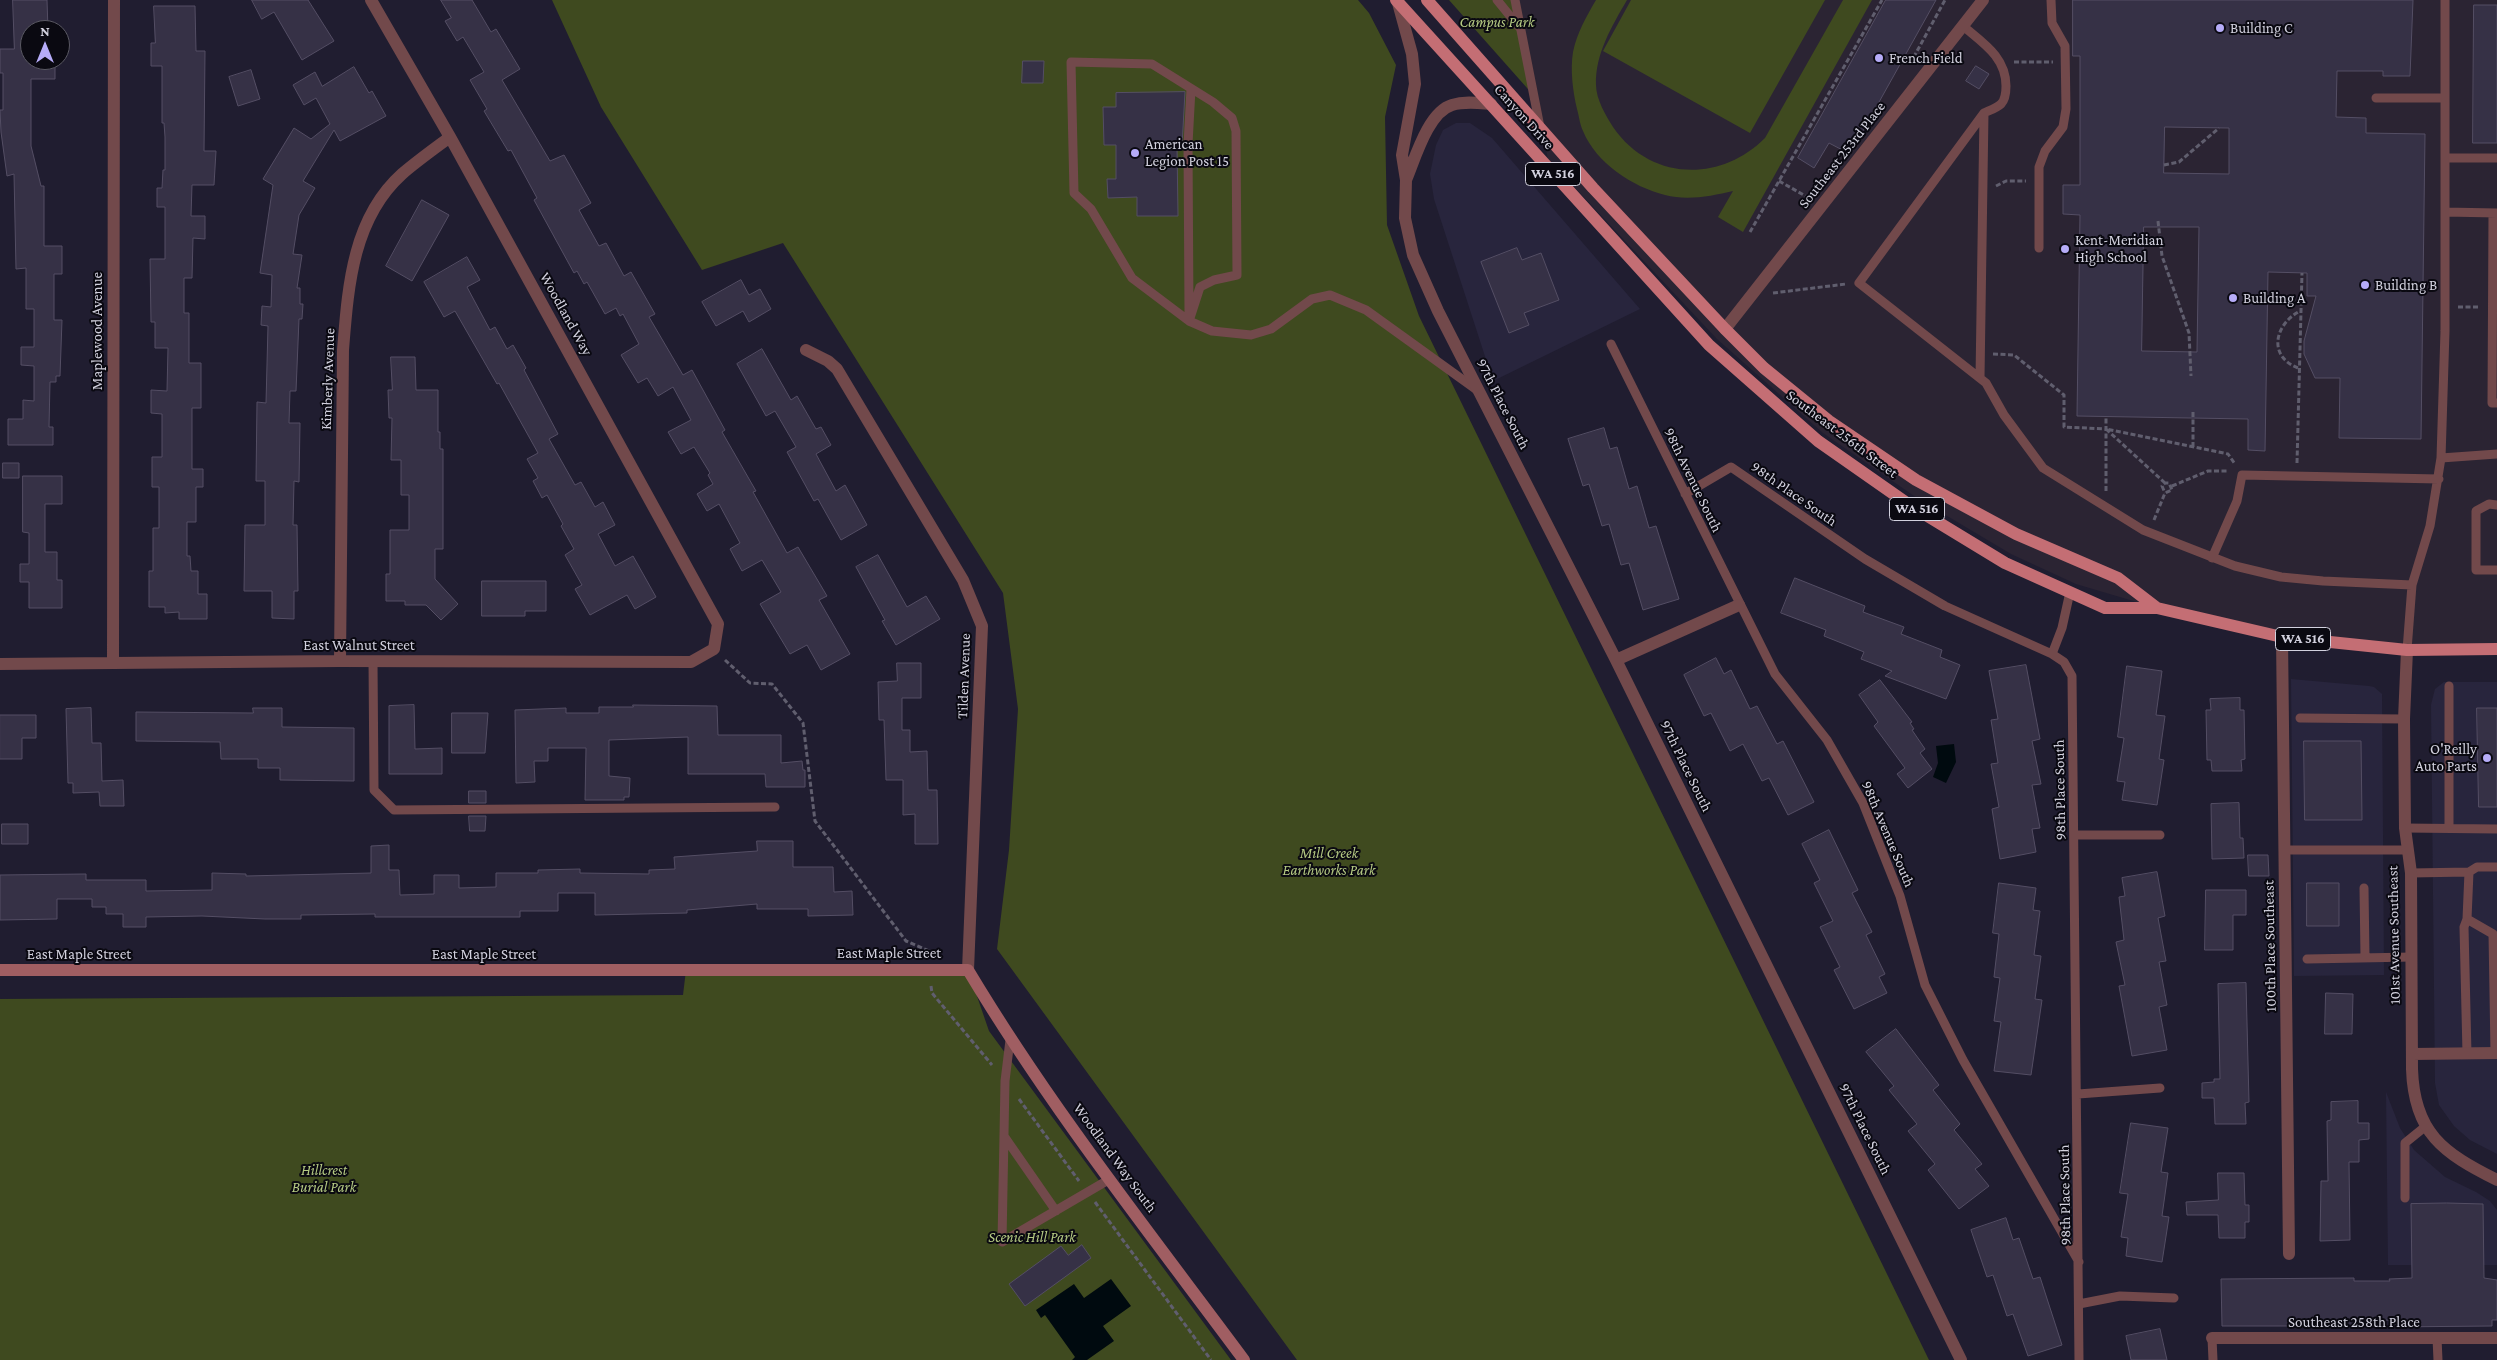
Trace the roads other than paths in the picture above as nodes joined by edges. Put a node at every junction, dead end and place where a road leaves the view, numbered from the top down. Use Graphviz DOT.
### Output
graph roads {
  1 [pos="114,0"];
  2 [pos="371,0"];
  3 [pos="1427,0"];
  4 [pos="1497,0"];
  5 [pos="1515,0"];
  6 [pos="1984,0"];
  7 [pos="2051,0"];
  8 [pos="2446,0"];
  9 [pos="1397,2"];
  10 [pos="1963,26"];
  11 [pos="1521,28"];
  12 [pos="1191,89"];
  13 [pos="2376,98"];
  14 [pos="2445,98"];
  15 [pos="1491,104"];
  16 [pos="1984,113"];
  17 [pos="1540,127"];
  18 [pos="450,137"];
  19 [pos="2445,158"];
  20 [pos="2497,158"];
  21 [pos="1406,180"];
  22 [pos="2445,212"];
  23 [pos="2495,213"];
  24 [pos="2039,248"];
  25 [pos="1189,321"];
  26 [pos="1725,329"];
  27 [pos="1610,344"];
  28 [pos="1709,345"];
  29 [pos="806,350"];
  30 [pos="1980,378"];
  31 [pos="1477,390"];
  32 [pos="2497,403"];
  33 [pos="2497,454"];
  34 [pos="2441,458"];
  35 [pos="2439,479"];
  36 [pos="1685,494"];
  37 [pos="2497,504"];
  38 [pos="2212,558"];
  39 [pos="2497,570"];
  40 [pos="2412,585"];
  41 [pos="2070,592"];
  42 [pos="1739,604"];
  43 [pos="2157,608"];
  44 [pos="2282,637"];
  45 [pos="714,649"];
  46 [pos="2497,649"];
  47 [pos="2407,650"];
  48 [pos="2052,654"];
  49 [pos="1616,660"];
  50 [pos="340,661"];
  51 [pos="373,661"];
  52 [pos="113,663"];
  53 [pos="0,664"];
  54 [pos="2449,686"];
  55 [pos="2300,718"];
  56 [pos="2404,719"];
  57 [pos="775,807"];
  58 [pos="2405,828"];
  59 [pos="2449,828"];
  60 [pos="2497,829"];
  61 [pos="2074,835"];
  62 [pos="2160,835"];
  63 [pos="2285,850"];
  64 [pos="2408,850"];
  65 [pos="2497,867"];
  66 [pos="2411,872"];
  67 [pos="2469,872"];
  68 [pos="2364,888"];
  69 [pos="2467,919"];
  70 [pos="2365,957"];
  71 [pos="2412,957"];
  72 [pos="2306,959"];
  73 [pos="0,970"];
  74 [pos="968,970"];
  75 [pos="1010,1040"];
  76 [pos="2496,1053"];
  77 [pos="2412,1054"];
  78 [pos="2467,1054"];
  79 [pos="2160,1088"];
  80 [pos="2078,1094"];
  81 [pos="2426,1126"];
  82 [pos="1004,1136"];
  83 [pos="1110,1179"];
  84 [pos="2497,1180"];
  85 [pos="2405,1198"];
  86 [pos="1056,1211"];
  87 [pos="2289,1254"];
  88 [pos="2080,1264"];
  89 [pos="2174,1298"];
  90 [pos="2079,1304"];
  91 [pos="2212,1338"];
  92 [pos="2437,1338"];
  93 [pos="2497,1338"];
  94 [pos="1244,1360"];
  95 [pos="1961,1360"];
  96 [pos="2079,1360"];
  97 [pos="2213,1360"];
  98 [pos="2438,1360"];
  1 -- 52 [label="street, Maplewood Avenue"];
  2 -- 18 [label="street, Woodland Way"];
  3 -- 17 [label="main road, Canyon Drive / WA 516"];
  4 -- 11 [label="lane"];
  5 -- 11 [label="lane"];
  6 -- 10 [label="street, Southeast 253rd Place"];
  7 -- 24 [label="lane"];
  8 -- 14 [label="lane"];
  9 -- 15 [label="main road, Canyon Drive / WA 516"];
  9 -- 21 [label="street, 97th Place South"];
  10 -- 16 [label="lane"];
  10 -- 26 [label="street, Southeast 253rd Place"];
  11 -- 17 [label="lane"];
  12 -- 25 [label="lane"];
  12 -- 25 [label="lane"];
  12 -- 25 [label="lane"];
  13 -- 14 [label="lane"];
  14 -- 19 [label="lane"];
  15 -- 21 [label="street, 97th Place South"];
  15 -- 28 [label="main road, Canyon Drive / WA 516"];
  16 -- 30 [label="lane"];
  16 -- 30 [label="lane"];
  17 -- 26 [label="main road, Canyon Drive / WA 516"];
  18 -- 45 [label="street, Woodland Way"];
  18 -- 50 [label="street, Kimberly Avenue"];
  19 -- 20 [label="lane"];
  19 -- 22 [label="lane"];
  21 -- 31 [label="street, 97th Place South"];
  22 -- 23 [label="lane"];
  22 -- 34 [label="lane"];
  23 -- 32 [label="lane"];
  25 -- 31 [label="lane"];
  26 -- 43 [label="main road, Southeast 256th Street / WA 516"];
  27 -- 36 [label="lane, 98th Avenue South"];
  28 -- 41 [label="main road, Southeast 256th Street / WA 516"];
  29 -- 74 [label="street, Tilden Avenue"];
  30 -- 38 [label="lane"];
  31 -- 49 [label="street, 97th Place South"];
  33 -- 34 [label="lane"];
  34 -- 35 [label="lane"];
  35 -- 38 [label="lane"];
  35 -- 40 [label="lane"];
  36 -- 42 [label="lane, 98th Avenue South"];
  36 -- 48 [label="lane, 98th Place South"];
  37 -- 39 [label="lane"];
  38 -- 40 [label="lane"];
  40 -- 47 [label="lane"];
  41 -- 43 [label="main road, Southeast 256th Street / WA 516"];
  41 -- 48 [label="lane"];
  42 -- 49 [label="street"];
  42 -- 88 [label="lane, 98th Avenue South"];
  43 -- 44 [label="main road, Southeast 256th Street / WA 516"];
  44 -- 47 [label="main road, Southeast 256th Street / WA 516"];
  44 -- 63 [label="street, 100th Place Southeast"];
  45 -- 51 [label="street, East Walnut Street"];
  46 -- 47 [label="main road, Southeast 256th Street / WA 516"];
  47 -- 56 [label="street, 101st Avenue Southeast"];
  48 -- 61 [label="lane, 98th Place South"];
  49 -- 95 [label="street, 97th Place South"];
  50 -- 51 [label="street, East Walnut Street"];
  50 -- 52 [label="street, East Walnut Street"];
  51 -- 57 [label="lane"];
  52 -- 53 [label="street, East Walnut Street"];
  54 -- 59 [label="lane"];
  55 -- 56 [label="lane"];
  56 -- 58 [label="street, 101st Avenue Southeast"];
  58 -- 59 [label="lane"];
  58 -- 64 [label="street, 101st Avenue Southeast"];
  59 -- 60 [label="lane"];
  61 -- 62 [label="lane"];
  61 -- 80 [label="lane, 98th Place South"];
  63 -- 64 [label="lane"];
  63 -- 87 [label="street, 100th Place Southeast"];
  64 -- 66 [label="street, 101st Avenue Southeast"];
  65 -- 67 [label="lane"];
  66 -- 67 [label="lane"];
  66 -- 71 [label="street, 101st Avenue Southeast"];
  67 -- 69 [label="lane"];
  68 -- 70 [label="lane"];
  69 -- 76 [label="lane"];
  69 -- 78 [label="lane"];
  70 -- 71 [label="lane"];
  70 -- 72 [label="lane"];
  71 -- 77 [label="street, 101st Avenue Southeast"];
  73 -- 74 [label="street, East Maple Street"];
  74 -- 75 [label="street, Woodland Way South"];
  75 -- 82 [label="lane"];
  75 -- 83 [label="street, Woodland Way South"];
  76 -- 78 [label="street"];
  77 -- 78 [label="street"];
  77 -- 81 [label="street, 101st Avenue Southeast"];
  79 -- 80 [label="lane"];
  80 -- 88 [label="lane, 98th Place South"];
  81 -- 84 [label="street, 101st Avenue Southeast"];
  81 -- 85 [label="lane"];
  82 -- 86 [label="lane"];
  82 -- 86 [label="lane"];
  83 -- 86 [label="lane"];
  83 -- 94 [label="street, Woodland Way South"];
  88 -- 90 [label="lane, 98th Place South"];
  89 -- 90 [label="lane"];
  90 -- 96 [label="lane, 98th Place South"];
  91 -- 92 [label="street, Southeast 258th Place"];
  91 -- 97 [label="lane"];
  92 -- 93 [label="street, Southeast 258th Place"];
  92 -- 98 [label="lane"];
}
